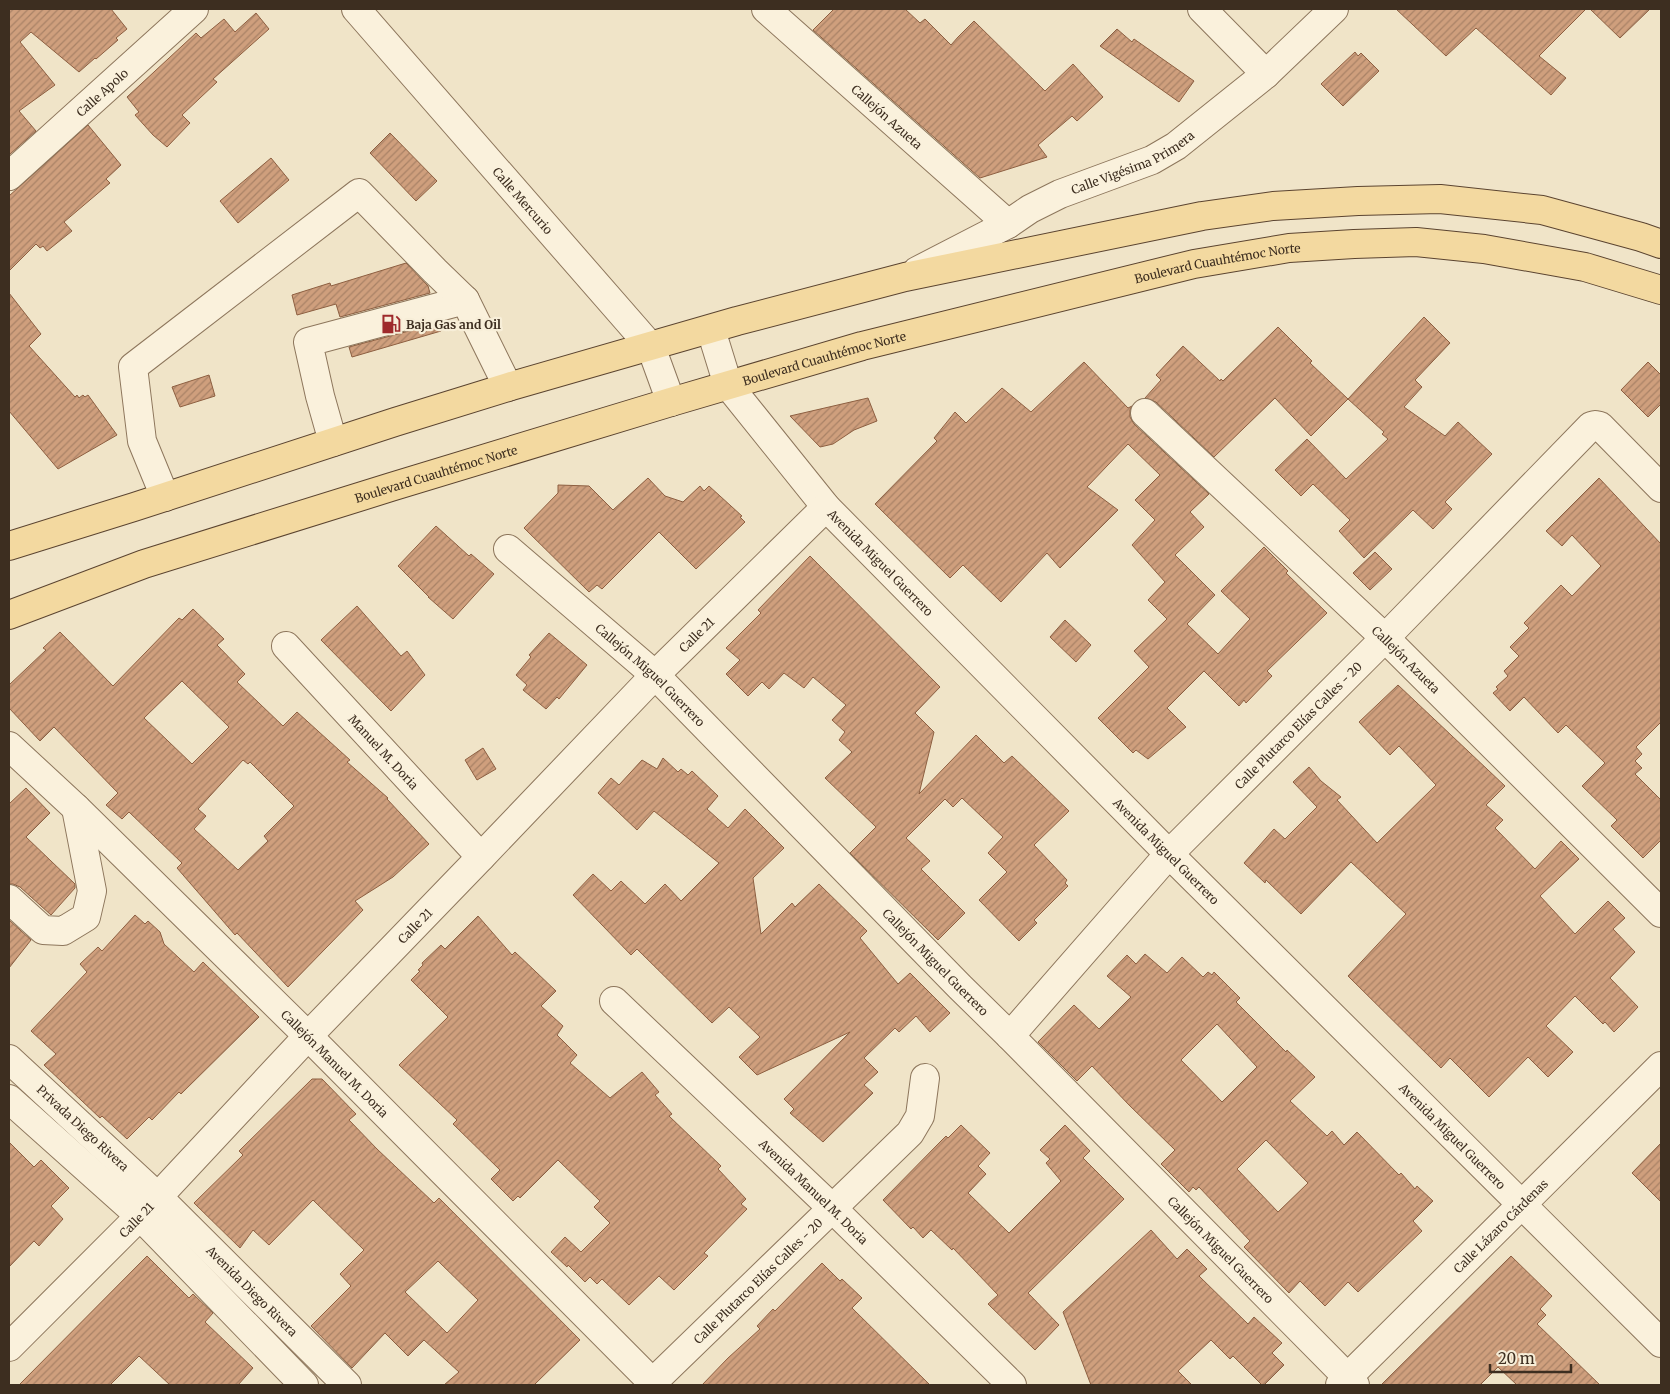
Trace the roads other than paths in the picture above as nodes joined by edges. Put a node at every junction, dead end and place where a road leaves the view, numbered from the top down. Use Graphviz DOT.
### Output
graph roads {
  1 [pos="194,9"];
  2 [pos="356,9"];
  3 [pos="766,9"];
  4 [pos="1202,9"];
  5 [pos="1334,9"];
  6 [pos="1266,74"];
  7 [pos="9,176"];
  8 [pos="1008,224"];
  9 [pos="1661,244"];
  10 [pos="905,277"];
  11 [pos="1661,290"];
  12 [pos="465,300"];
  13 [pos="711,330"];
  14 [pos="651,347"];
  15 [pos="728,385"];
  16 [pos="508,387"];
  17 [pos="671,402"];
  18 [pos="1145,413"];
  19 [pos="333,442"];
  20 [pos="1661,488"];
  21 [pos="164,497"];
  22 [pos="826,507"];
  23 [pos="9,546"];
  24 [pos="508,549"];
  25 [pos="9,615"];
  26 [pos="1385,638"];
  27 [pos="286,646"];
  28 [pos="655,675"];
  29 [pos="9,746"];
  30 [pos="76,808"];
  31 [pos="1169,854"];
  32 [pos="481,857"];
  33 [pos="9,900"];
  34 [pos="1661,913"];
  35 [pos="614,1001"];
  36 [pos="308,1036"];
  37 [pos="1010,1036"];
  38 [pos="9,1059"];
  39 [pos="1661,1066"];
  40 [pos="925,1078"];
  41 [pos="9,1099"];
  42 [pos="1521,1205"];
  43 [pos="149,1207"];
  44 [pos="832,1208"];
  45 [pos="1661,1343"];
  46 [pos="9,1347"];
  47 [pos="1347,1383"];
  48 [pos="652,1384"];
  49 [pos="304,1385"];
  50 [pos="347,1385"];
  51 [pos="1012,1385"];
  1 -- 7 [label="street, Calle Apolo"];
  2 -- 14 [label="street, Calle Mercurio"];
  3 -- 8 [label="street, Callejón Azueta"];
  4 -- 6 [label="street"];
  5 -- 6 [label="street, Calle Vigésima Primera"];
  6 -- 8 [label="street, Calle Vigésima Primera"];
  8 -- 10 [label="street, Calle Vigésima Primera"];
  9 -- 10 [label="main road"];
  10 -- 13 [label="main road"];
  11 -- 15 [label="main road, Boulevard Cuauhtémoc Norte"];
  12 -- 16 [label="street"];
  12 -- 19 [label="street"];
  12 -- 21 [label="street"];
  13 -- 14 [label="main road"];
  13 -- 15 [label="street, Avenida Miguel Guerrero"];
  14 -- 16 [label="main road"];
  14 -- 17 [label="street, Calle Mercurio"];
  15 -- 17 [label="main road, Boulevard Cuauhtémoc Norte"];
  15 -- 22 [label="street, Avenida Miguel Guerrero"];
  16 -- 19 [label="main road"];
  17 -- 25 [label="main road, Boulevard Cuauhtémoc Norte"];
  18 -- 26 [label="street, Callejón Azueta"];
  19 -- 21 [label="main road"];
  20 -- 26 [label="street, Calle Plutarco Elías Calles - 20"];
  21 -- 23 [label="main road"];
  22 -- 28 [label="street, Calle 21"];
  22 -- 31 [label="street, Avenida Miguel Guerrero"];
  24 -- 28 [label="street, Callejón Miguel Guerrero"];
  26 -- 31 [label="street, Calle Plutarco Elías Calles - 20"];
  26 -- 34 [label="street, Callejón Azueta"];
  27 -- 32 [label="street, Manuel M. Doria"];
  28 -- 32 [label="street, Calle 21"];
  28 -- 37 [label="street, Callejón Miguel Guerrero"];
  29 -- 30 [label="street, Callejón Manuel M. Doria"];
  30 -- 33 [label="street"];
  30 -- 36 [label="street, Callejón Manuel M. Doria"];
  31 -- 37 [label="street, Calle Plutarco Elías Calles - 20"];
  31 -- 42 [label="street, Avenida Miguel Guerrero"];
  32 -- 36 [label="street, Calle 21"];
  35 -- 44 [label="street, Avenida Manuel M. Doria"];
  36 -- 43 [label="street, Calle 21"];
  36 -- 48 [label="street, Callejón Manuel M. Doria"];
  37 -- 47 [label="street, Callejón Miguel Guerrero"];
  38 -- 43 [label="street, Privada Diego Rivera"];
  39 -- 42 [label="street, Calle Lázaro Cárdenas"];
  40 -- 44 [label="street, Calle Plutarco Elías Calles - 20"];
  41 -- 43 [label="street"];
  42 -- 45 [label="street, Avenida Miguel Guerrero"];
  42 -- 47 [label="street, Calle Lázaro Cárdenas"];
  43 -- 46 [label="street, Calle 21"];
  43 -- 49 [label="street"];
  43 -- 50 [label="street, Avenida Diego Rivera"];
  44 -- 48 [label="street, Calle Plutarco Elías Calles - 20"];
  44 -- 51 [label="street, Avenida Manuel M. Doria"];
}
